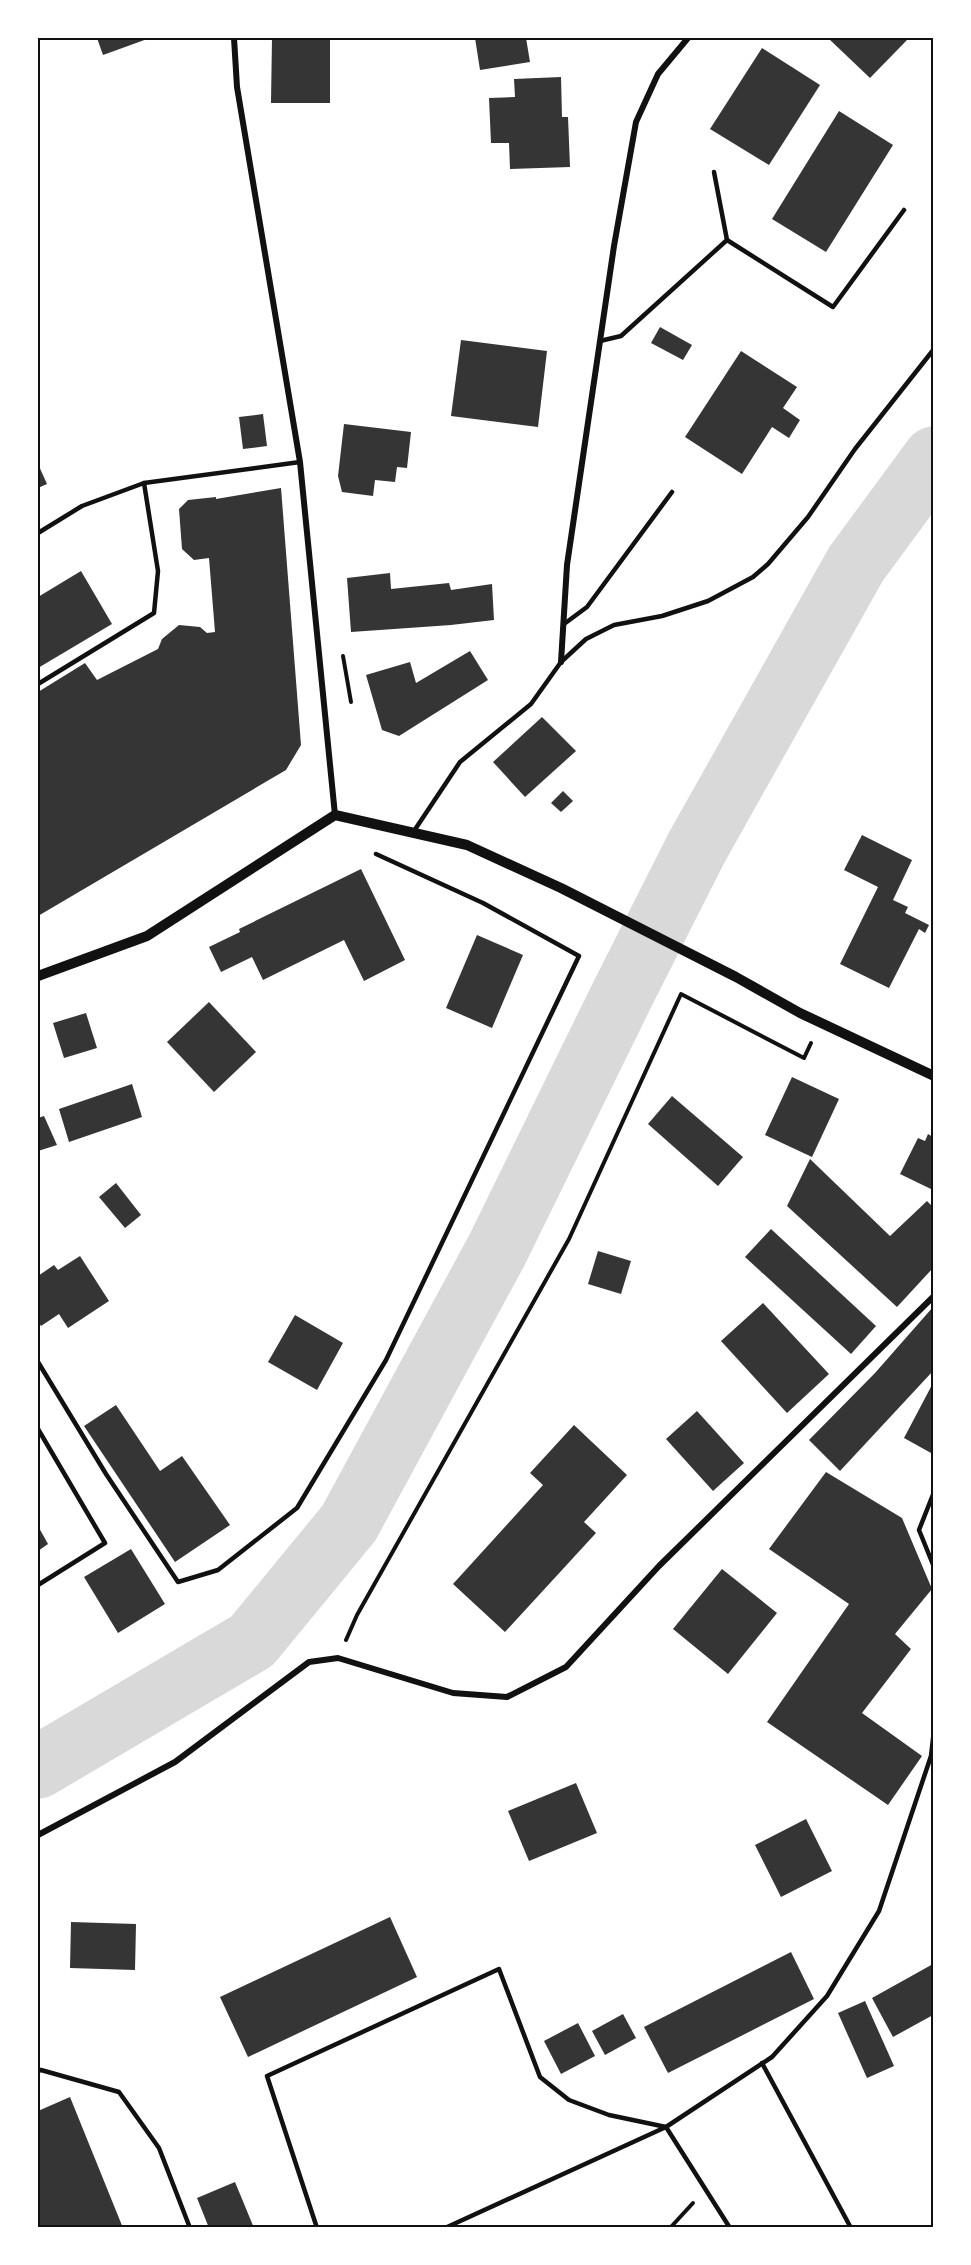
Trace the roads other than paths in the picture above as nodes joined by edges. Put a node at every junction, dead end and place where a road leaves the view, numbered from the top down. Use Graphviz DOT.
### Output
graph roads {
  1 [pos="234,38"];
  2 [pos="688,38"];
  3 [pos="714,172"];
  4 [pos="904,210"];
  5 [pos="727,240"];
  6 [pos="600,341"];
  7 [pos="933,349"];
  8 [pos="300,462"];
  9 [pos="144,483"];
  10 [pos="672,492"];
  11 [pos="38,533"];
  12 [pos="564,624"];
  13 [pos="561,662"];
  14 [pos="38,684"];
  15 [pos="335,814"];
  16 [pos="414,831"];
  17 [pos="376,854"];
  18 [pos="38,976"];
  19 [pos="933,1076"];
  20 [pos="933,1296"];
  21 [pos="38,1362"];
  22 [pos="38,1429"];
  23 [pos="933,1492"];
  24 [pos="933,1567"];
  25 [pos="38,1585"];
  26 [pos="933,1730"];
  27 [pos="38,1835"];
  28 [pos="762,2063"];
  29 [pos="38,2071"];
  30 [pos="666,2127"];
  31 [pos="190,2228"];
  32 [pos="317,2228"];
  33 [pos="444,2228"];
  34 [pos="730,2228"];
  35 [pos="851,2228"];
  1 -- 8 [label="street"];
  2 -- 6 [label="street"];
  3 -- 5 [label="lane"];
  4 -- 5 [label="lane"];
  5 -- 6 [label="lane"];
  6 -- 12 [label="street"];
  7 -- 13 [label="lane"];
  8 -- 9 [label="lane"];
  8 -- 15 [label="street"];
  9 -- 11 [label="lane"];
  9 -- 14 [label="lane"];
  10 -- 12 [label="lane"];
  12 -- 13 [label="street"];
  13 -- 16 [label="lane"];
  15 -- 16 [label="street"];
  15 -- 18 [label="street"];
  16 -- 19 [label="street"];
  17 -- 21 [label="lane"];
  20 -- 27 [label="street"];
  22 -- 25 [label="lane"];
  23 -- 24 [label="lane"];
  26 -- 28 [label="lane"];
  28 -- 30 [label="lane"];
  28 -- 35 [label="lane"];
  29 -- 31 [label="lane"];
  30 -- 32 [label="lane"];
  30 -- 33 [label="lane"];
  30 -- 34 [label="lane"];
}
